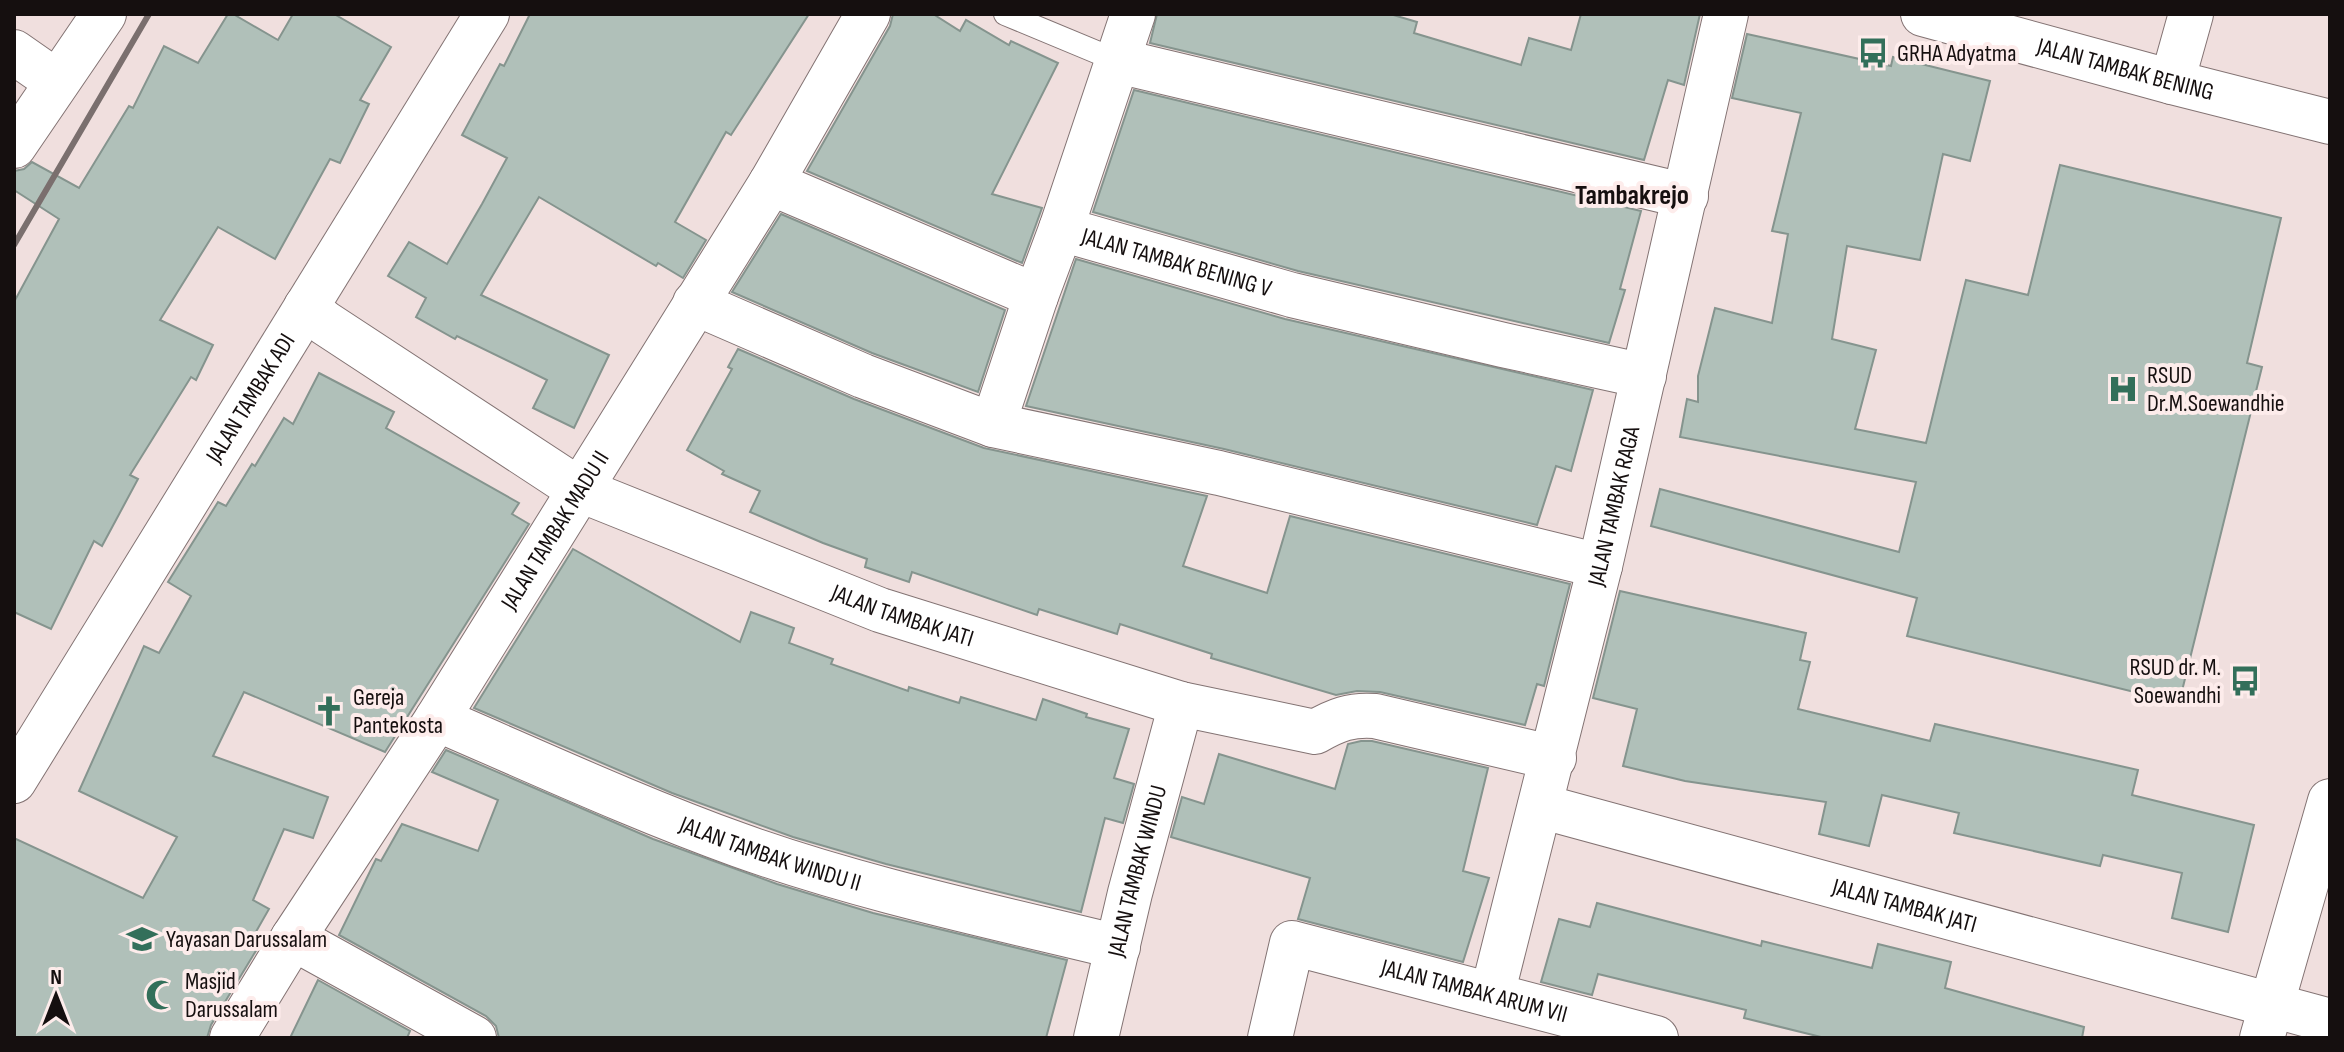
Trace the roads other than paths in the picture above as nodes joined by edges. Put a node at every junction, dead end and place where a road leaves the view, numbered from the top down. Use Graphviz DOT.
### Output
graph roads {
  1 [pos="104,14"];
  2 [pos="487,14"];
  3 [pos="868,14"];
  4 [pos="1005,14"];
  5 [pos="1133,14"];
  6 [pos="1726,14"];
  7 [pos="1923,14"];
  8 [pos="2191,14"];
  9 [pos="14,52"];
  10 [pos="1118,61"];
  11 [pos="57,82"];
  12 [pos="2172,82"];
  13 [pos="2330,122"];
  14 [pos="14,146"];
  15 [pos="771,183"];
  16 [pos="1686,196"];
  17 [pos="1061,229"];
  18 [pos="1036,296"];
  19 [pos="695,303"];
  20 [pos="306,307"];
  21 [pos="1644,376"];
  22 [pos="993,425"];
  23 [pos="578,489"];
  24 [pos="1600,566"];
  25 [pos="1181,704"];
  26 [pos="437,719"];
  27 [pos="1554,758"];
  28 [pos="14,781"];
  29 [pos="2330,801"];
  30 [pos="1540,806"];
  31 [pos="293,938"];
  32 [pos="1118,947"];
  33 [pos="1492,995"];
  34 [pos="2330,1021"];
  35 [pos="2266,1022"];
  36 [pos="232,1038"];
  37 [pos="474,1038"];
  38 [pos="1096,1038"];
  39 [pos="1270,1038"];
  40 [pos="1656,1038"];
  1 -- 11 [label="street"];
  2 -- 20 [label="street, JALAN TAMBAK ADI"];
  3 -- 15 [label="street, JALAN TAMBAK MADU II"];
  4 -- 10 [label="lane"];
  5 -- 10 [label="street"];
  6 -- 16 [label="street, JALAN TAMBAK RAGA"];
  7 -- 12 [label="street, JALAN TAMBAK BENING"];
  8 -- 12 [label="street"];
  9 -- 11 [label="street"];
  10 -- 16 [label="street"];
  10 -- 17 [label="street"];
  11 -- 14 [label="street"];
  12 -- 13 [label="street, JALAN TAMBAK BENING"];
  15 -- 18 [label="street"];
  15 -- 19 [label="street, JALAN TAMBAK MADU II"];
  16 -- 21 [label="street, JALAN TAMBAK RAGA"];
  17 -- 18 [label="street, JALAN TAMBAK BENING V"];
  17 -- 21 [label="street, JALAN TAMBAK BENING V"];
  18 -- 22 [label="street, JALAN TAMBAK BENING V"];
  19 -- 22 [label="street"];
  19 -- 23 [label="street, JALAN TAMBAK MADU II"];
  20 -- 23 [label="street, JALAN TAMBAK JATI"];
  20 -- 28 [label="street, JALAN TAMBAK ADI"];
  21 -- 24 [label="street, JALAN TAMBAK RAGA"];
  22 -- 24 [label="street"];
  23 -- 25 [label="street, JALAN TAMBAK JATI"];
  23 -- 26 [label="street, JALAN TAMBAK MADU II"];
  24 -- 27 [label="street, JALAN TAMBAK RAGA"];
  25 -- 27 [label="street, JALAN TAMBAK JATI"];
  25 -- 32 [label="street, JALAN TAMBAK WINDU"];
  26 -- 31 [label="street, JALAN TAMBAK MADU II"];
  26 -- 32 [label="street, JALAN TAMBAK WINDU II"];
  27 -- 30 [label="street, JALAN TAMBAK RAGA"];
  29 -- 35 [label="street"];
  30 -- 33 [label="street, JALAN TAMBAK RAGA"];
  30 -- 35 [label="street, JALAN TAMBAK JATI"];
  31 -- 36 [label="street, JALAN TAMBAK MADU II"];
  31 -- 37 [label="street"];
  32 -- 38 [label="street, JALAN TAMBAK WINDU"];
  33 -- 39 [label="street, JALAN TAMBAK ARUM VII"];
  33 -- 40 [label="street, JALAN TAMBAK ARUM VII"];
  34 -- 35 [label="street, JALAN TAMBAK JATI"];
}
